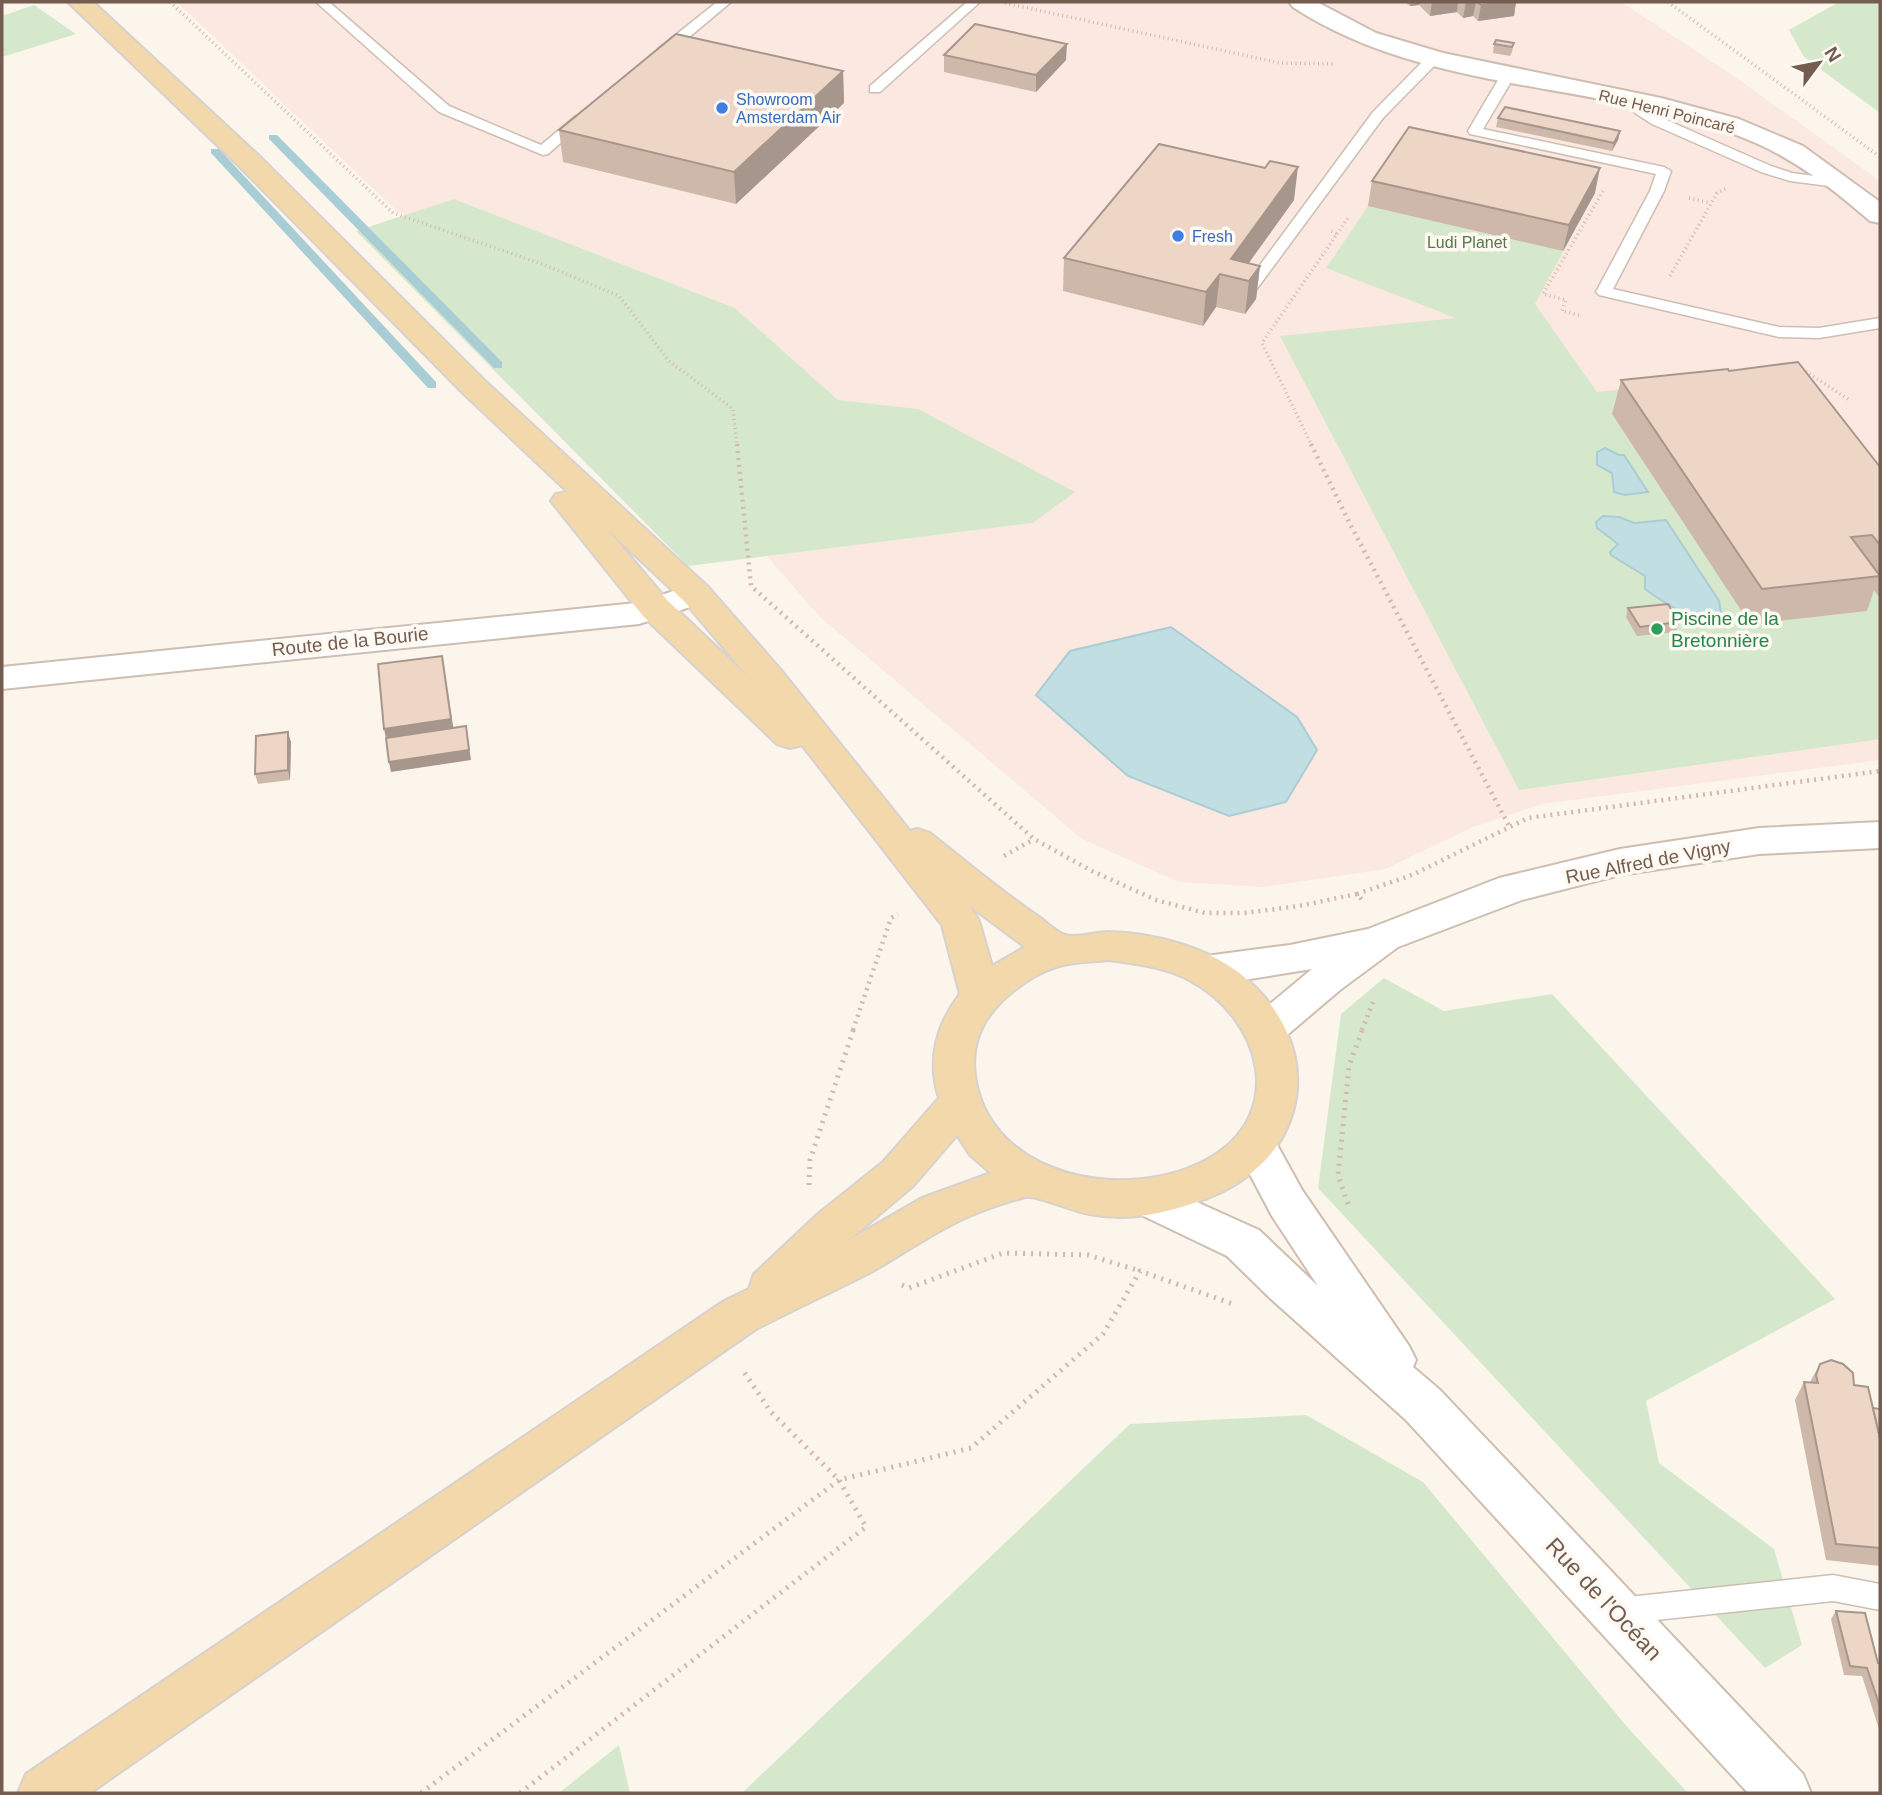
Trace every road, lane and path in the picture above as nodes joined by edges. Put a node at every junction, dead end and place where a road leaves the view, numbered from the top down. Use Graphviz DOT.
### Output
graph roads {
  1 [pos="80,2"];
  2 [pos="114,2"];
  3 [pos="170,2"];
  4 [pos="322,2"];
  5 [pos="725,2"];
  6 [pos="974,2"];
  7 [pos="999,2"];
  8 [pos="1301,2"];
  9 [pos="1668,2"];
  10 [pos="656,58"];
  11 [pos="1432,60"];
  12 [pos="1343,65"];
  13 [pos="1508,75"];
  14 [pos="875,89"];
  15 [pos="594,109"];
  16 [pos="1880,157"];
  17 [pos="249,161"];
  18 [pos="1307,212"];
  19 [pos="1880,215"];
  20 [pos="1251,287"];
  21 [pos="1880,323"];
  22 [pos="1795,365"];
  23 [pos="474,387"];
  24 [pos="1850,401"];
  25 [pos="696,594"];
  26 [pos="655,608"];
  27 [pos="2,678"];
  28 [pos="1880,771"];
  29 [pos="865,801"];
  30 [pos="1509,826"];
  31 [pos="1880,835"];
  32 [pos="1357,894"];
  33 [pos="1388,935"];
  34 [pos="1059,951"];
  35 [pos="1206,971"];
  36 [pos="1384,994"];
  37 [pos="980,995"];
  38 [pos="1266,1030"];
  39 [pos="959,1104"];
  40 [pos="1255,1144"];
  41 [pos="1029,1177"];
  42 [pos="1146,1198"];
  43 [pos="1351,1214"];
  44 [pos="1286,1285"];
  45 [pos="728,1323"];
  46 [pos="1423,1405"];
  47 [pos="839,1480"];
  48 [pos="1880,1597"];
  49 [pos="1617,1612"];
  50 [pos="45,1793"];
  51 [pos="421,1793"];
  52 [pos="520,1793"];
  53 [pos="1784,1793"];
  1 -- 17 [label="main road"];
  2 -- 17 [label="main road"];
  3 -- 32 [label="path"];
  4 -- 15 [label="lane"];
  5 -- 10 [label="lane"];
  6 -- 14 [label="lane"];
  7 -- 12 [label="path"];
  8 -- 11 [label="main road, Rue Henri Poincaré"];
  9 -- 16 [label="path"];
  11 -- 13 [label="main road, Rue Henri Poincaré"];
  11 -- 18 [label="lane"];
  13 -- 19 [label="main road, Rue Henri Poincaré"];
  13 -- 21 [label="lane"];
  17 -- 23 [label="main road"];
  18 -- 20 [label="lane"];
  18 -- 30 [label="path"];
  22 -- 24 [label="path"];
  23 -- 25 [label="main road"];
  23 -- 26 [label="main road"];
  25 -- 26 [label="main road, Route de la Bourie"];
  25 -- 29 [label="main road"];
  26 -- 27 [label="main road, Route de la Bourie"];
  26 -- 29 [label="main road"];
  28 -- 30 [label="path"];
  29 -- 34 [label="main road"];
  29 -- 37 [label="main road"];
  30 -- 32 [label="path"];
  31 -- 33 [label="main road, Rue Alfred de Vigny"];
  32 -- 33 [label="path"];
  33 -- 35 [label="main road, Rue Alfred de Vigny"];
  33 -- 38 [label="main road, Rue Alfred de Vigny"];
  34 -- 35 [label="main road"];
  34 -- 37 [label="main road"];
  35 -- 38 [label="main road"];
  36 -- 43 [label="path"];
  37 -- 39 [label="main road"];
  38 -- 40 [label="main road"];
  39 -- 41 [label="main road"];
  39 -- 45 [label="main road"];
  40 -- 42 [label="main road"];
  40 -- 46 [label="main road, Rue de l'Océan"];
  41 -- 42 [label="main road"];
  41 -- 45 [label="main road"];
  42 -- 44 [label="main road, Rue de l'Océan"];
  44 -- 46 [label="main road, Rue de l'Océan"];
  44 -- 47 [label="path"];
  45 -- 47 [label="path"];
  45 -- 50 [label="main road"];
  46 -- 49 [label="main road, Rue de l'Océan"];
  47 -- 51 [label="path"];
  47 -- 52 [label="path"];
  48 -- 49 [label="lane"];
  49 -- 53 [label="main road, Rue de l'Océan"];
}
